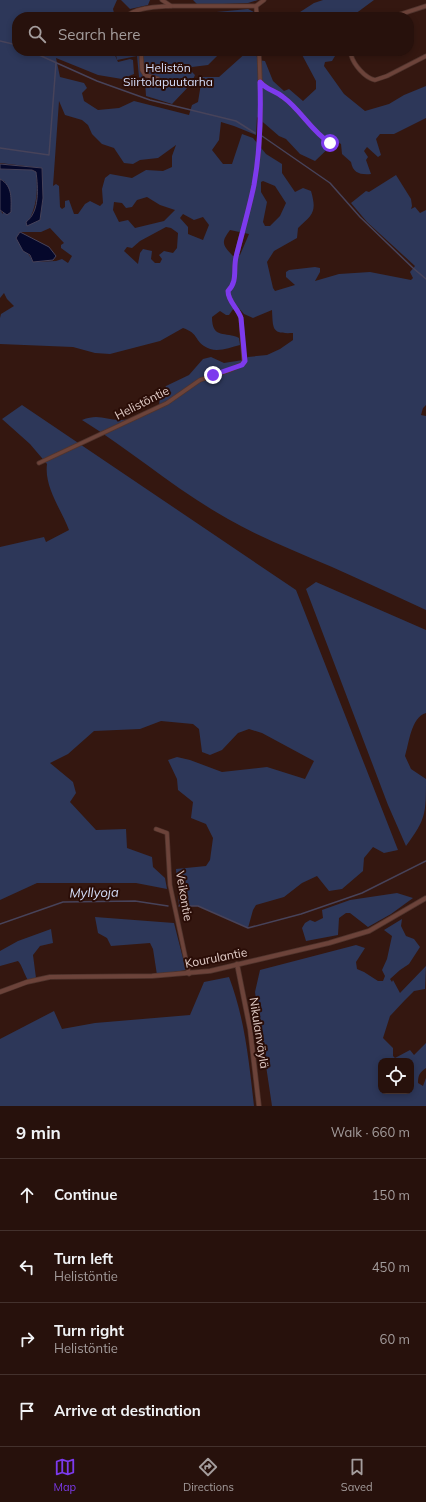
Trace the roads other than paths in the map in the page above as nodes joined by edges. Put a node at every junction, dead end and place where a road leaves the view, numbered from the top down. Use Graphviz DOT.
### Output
graph roads {
  1 [pos="162,0"];
  2 [pos="264,0"];
  3 [pos="171,6"];
  4 [pos="256,6"];
  5 [pos="426,6"];
  6 [pos="134,12"];
  7 [pos="257,12"];
  8 [pos="407,12"];
  9 [pos="141,56"];
  10 [pos="259,56"];
  11 [pos="352,56"];
  12 [pos="426,56"];
  13 [pos="158,79"];
  14 [pos="260,82"];
  15 [pos="330,143"];
  16 [pos="39,463"];
  17 [pos="156,829"];
  18 [pos="426,898"];
  19 [pos="237,964"];
  20 [pos="189,974"];
  21 [pos="0,992"];
  22 [pos="259,1106"];
  1 -- 3 [label="street"];
  2 -- 4 [label="street"];
  3 -- 4 [label="street"];
  3 -- 6 [label="street"];
  4 -- 7 [label="street"];
  5 -- 8 [label="street"];
  9 -- 13 [label="street"];
  10 -- 14 [label="street, Helistöntie"];
  11 -- 12 [label="street"];
  14 -- 15 [label="street"];
  14 -- 16 [label="street, Helistöntie"];
  17 -- 20 [label="street, Veikontie"];
  18 -- 19 [label="street, Kourulantie"];
  19 -- 20 [label="street, Kourulantie"];
  19 -- 22 [label="street, Nikulanväylä"];
  20 -- 21 [label="street, Kourulantie"];
}
